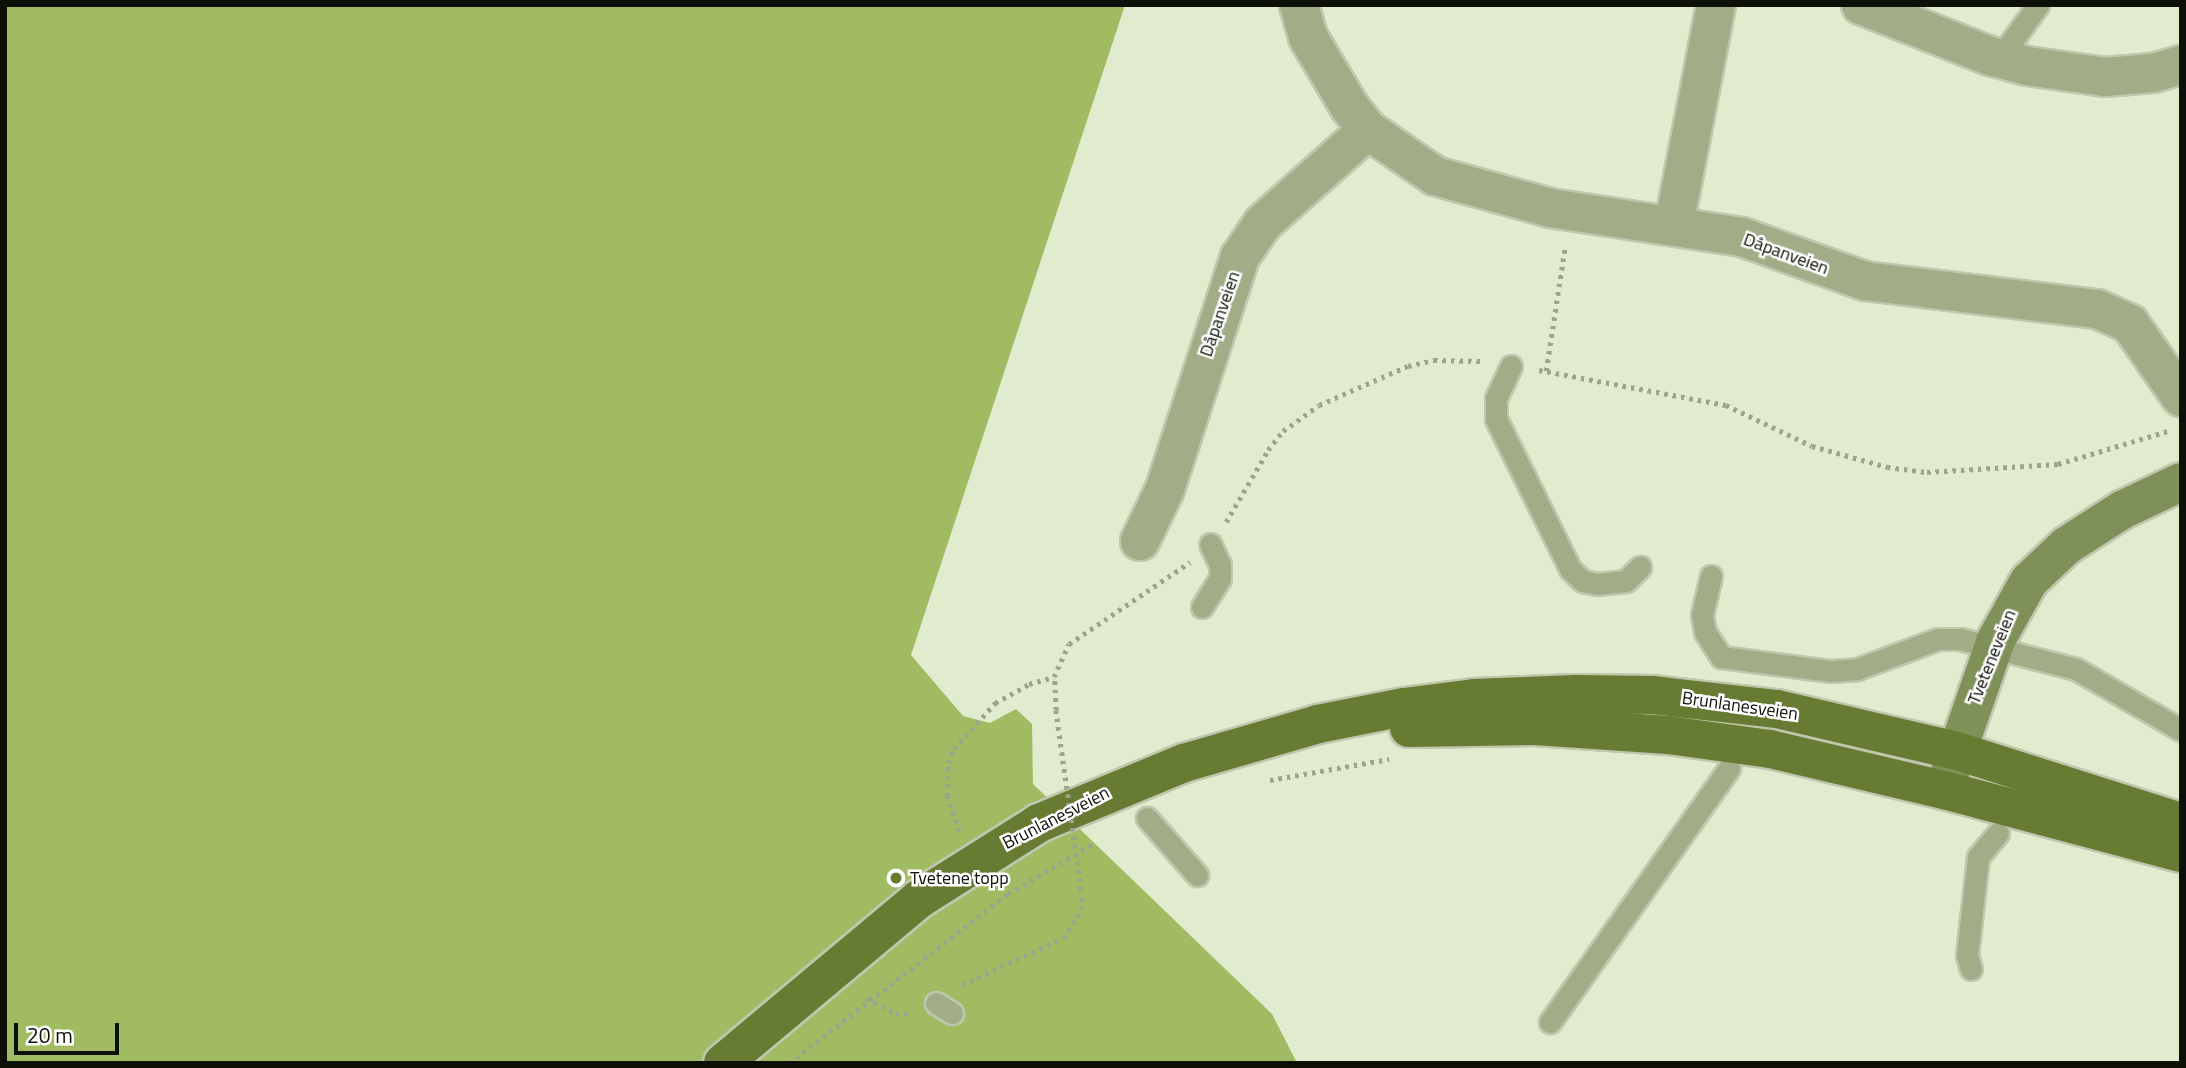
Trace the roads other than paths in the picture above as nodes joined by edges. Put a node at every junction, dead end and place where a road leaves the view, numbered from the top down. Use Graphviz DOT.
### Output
graph roads {
  1 [pos="1299,5"];
  2 [pos="1716,5"];
  3 [pos="1861,5"];
  4 [pos="2038,5"];
  5 [pos="1999,58"];
  6 [pos="2181,65"];
  7 [pos="1368,130"];
  8 [pos="1674,225"];
  9 [pos="1511,366"];
  10 [pos="2177,413"];
  11 [pos="2181,482"];
  12 [pos="1140,541"];
  13 [pos="1210,544"];
  14 [pos="1640,567"];
  15 [pos="1711,576"];
  16 [pos="1202,607"];
  17 [pos="1992,648"];
  18 [pos="2181,730"];
  19 [pos="1288,735"];
  20 [pos="1957,751"];
  21 [pos="1729,768"];
  22 [pos="1944,790"];
  23 [pos="1147,818"];
  24 [pos="2181,822"];
  25 [pos="1998,833"];
  26 [pos="2181,853"];
  27 [pos="1197,875"];
  28 [pos="1970,969"];
  29 [pos="1550,1021"];
  30 [pos="729,1061"];
  1 -- 7 [label="street, Dåpanveien"];
  2 -- 8 [label="street"];
  3 -- 5 [label="street"];
  4 -- 5 [label="lane"];
  5 -- 6 [label="street"];
  7 -- 8 [label="street, Dåpanveien"];
  7 -- 12 [label="street, Dåpanveien"];
  8 -- 10 [label="street, Dåpanveien"];
  9 -- 14 [label="lane"];
  11 -- 17 [label="street, Tveteneveien"];
  13 -- 16 [label="lane"];
  15 -- 17 [label="lane"];
  17 -- 18 [label="lane"];
  17 -- 20 [label="street, Tveteneveien"];
  19 -- 20 [label="main road, Brunlanesveien"];
  19 -- 22 [label="main road, Brunlanesveien"];
  19 -- 30 [label="main road, Brunlanesveien"];
  20 -- 22 [label="street, Tveteneveien"];
  20 -- 24 [label="main road, Brunlanesveien"];
  21 -- 29 [label="lane"];
  22 -- 26 [label="main road, Brunlanesveien"];
  23 -- 27 [label="lane"];
  25 -- 28 [label="lane"];
}
